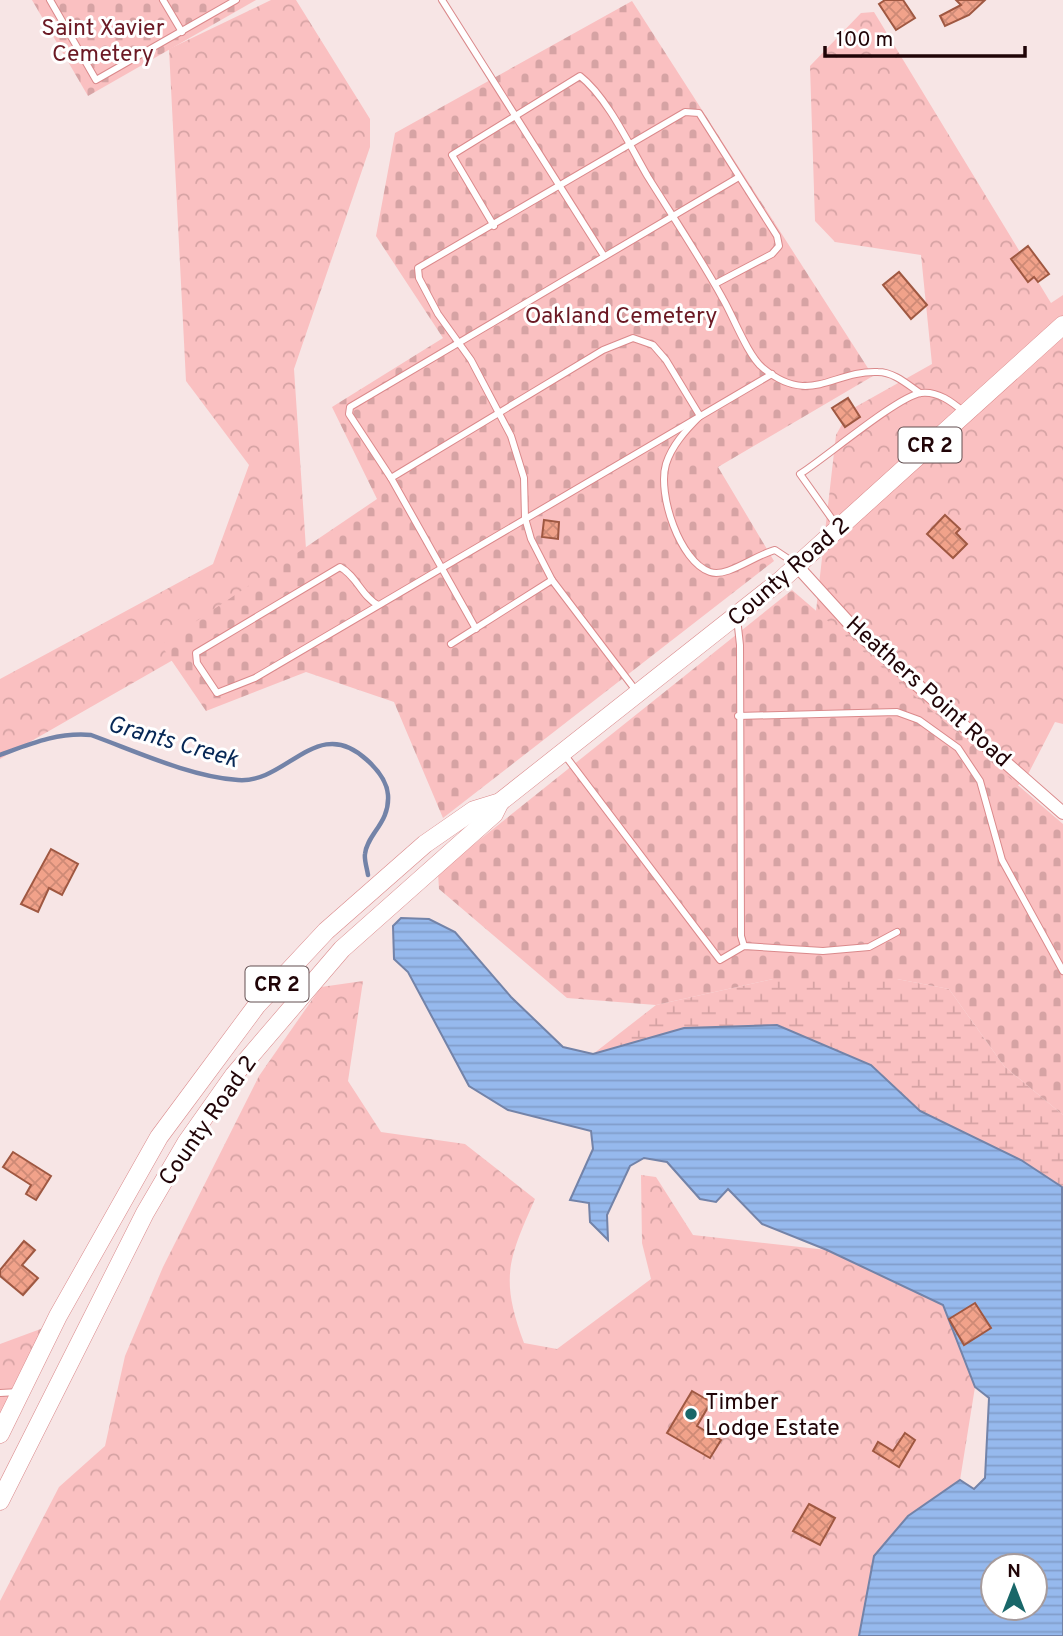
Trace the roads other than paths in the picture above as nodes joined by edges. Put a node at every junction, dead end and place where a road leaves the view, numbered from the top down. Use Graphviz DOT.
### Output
graph roads {
  1 [pos="50,0"];
  2 [pos="163,0"];
  3 [pos="236,0"];
  4 [pos="442,0"];
  5 [pos="182,32"];
  6 [pos="516,118"];
  7 [pos="629,145"];
  8 [pos="739,177"];
  9 [pos="559,187"];
  10 [pos="672,216"];
  11 [pos="494,226"];
  12 [pos="604,256"];
  13 [pos="715,284"];
  14 [pos="1063,325"];
  15 [pos="458,342"];
  16 [pos="772,374"];
  17 [pos="920,393"];
  18 [pos="500,412"];
  19 [pos="965,414"];
  20 [pos="700,416"];
  21 [pos="391,478"];
  22 [pos="525,518"];
  23 [pos="839,528"];
  24 [pos="797,566"];
  25 [pos="441,568"];
  26 [pos="552,579"];
  27 [pos="378,605"];
  28 [pos="737,616"];
  29 [pos="476,629"];
  30 [pos="451,644"];
  31 [pos="638,693"];
  32 [pos="738,716"];
  33 [pos="563,752"];
  34 [pos="500,802"];
  35 [pos="1063,813"];
  36 [pos="897,932"];
  37 [pos="744,946"];
  38 [pos="1063,971"];
  39 [pos="58,1315"];
  40 [pos="89,1327"];
  41 [pos="21,1392"];
  42 [pos="0,1393"];
  43 [pos="0,1434"];
  44 [pos="0,1501"];
  1 -- 5 [label="lane"];
  2 -- 5 [label="lane"];
  3 -- 5 [label="lane"];
  4 -- 6 [label="lane"];
  6 -- 7 [label="lane"];
  6 -- 9 [label="lane"];
  6 -- 11 [label="lane"];
  7 -- 8 [label="lane"];
  7 -- 9 [label="lane"];
  7 -- 10 [label="lane"];
  8 -- 10 [label="lane"];
  8 -- 13 [label="lane"];
  9 -- 11 [label="lane"];
  9 -- 12 [label="lane"];
  10 -- 12 [label="lane"];
  10 -- 13 [label="lane"];
  11 -- 15 [label="lane"];
  12 -- 15 [label="lane"];
  13 -- 16 [label="lane"];
  14 -- 19 [label="main road, County Road 2 / CR 2"];
  15 -- 18 [label="lane"];
  15 -- 21 [label="lane"];
  16 -- 17 [label="lane"];
  16 -- 20 [label="lane"];
  17 -- 19 [label="lane"];
  17 -- 23 [label="lane"];
  18 -- 20 [label="lane"];
  18 -- 21 [label="lane"];
  18 -- 22 [label="lane"];
  19 -- 23 [label="main road, County Road 2 / CR 2"];
  20 -- 22 [label="lane"];
  20 -- 24 [label="lane"];
  21 -- 25 [label="lane"];
  22 -- 25 [label="lane"];
  22 -- 26 [label="lane"];
  23 -- 24 [label="main road, County Road 2 / CR 2"];
  24 -- 28 [label="main road, County Road 2 / CR 2"];
  24 -- 35 [label="street, Heathers Point Road"];
  25 -- 27 [label="lane"];
  25 -- 29 [label="lane"];
  26 -- 29 [label="lane"];
  26 -- 31 [label="lane"];
  27 -- 27 [label="lane"];
  28 -- 31 [label="main road, County Road 2 / CR 2"];
  28 -- 32 [label="lane"];
  29 -- 30 [label="lane"];
  31 -- 33 [label="main road, County Road 2 / CR 2"];
  32 -- 37 [label="lane"];
  32 -- 38 [label="lane"];
  33 -- 34 [label="main road, County Road 2 / CR 2"];
  33 -- 37 [label="lane"];
  34 -- 39 [label="main road, County Road 2 / CR 2"];
  34 -- 40 [label="main road, County Road 2 / CR 2"];
  36 -- 37 [label="lane"];
  39 -- 40 [label="main road"];
  39 -- 41 [label="main road, County Road 2 / CR 2"];
  40 -- 44 [label="main road, County Road 2 / CR 2"];
  41 -- 42 [label="lane"];
  41 -- 43 [label="main road, County Road 2 / CR 2"];
}
